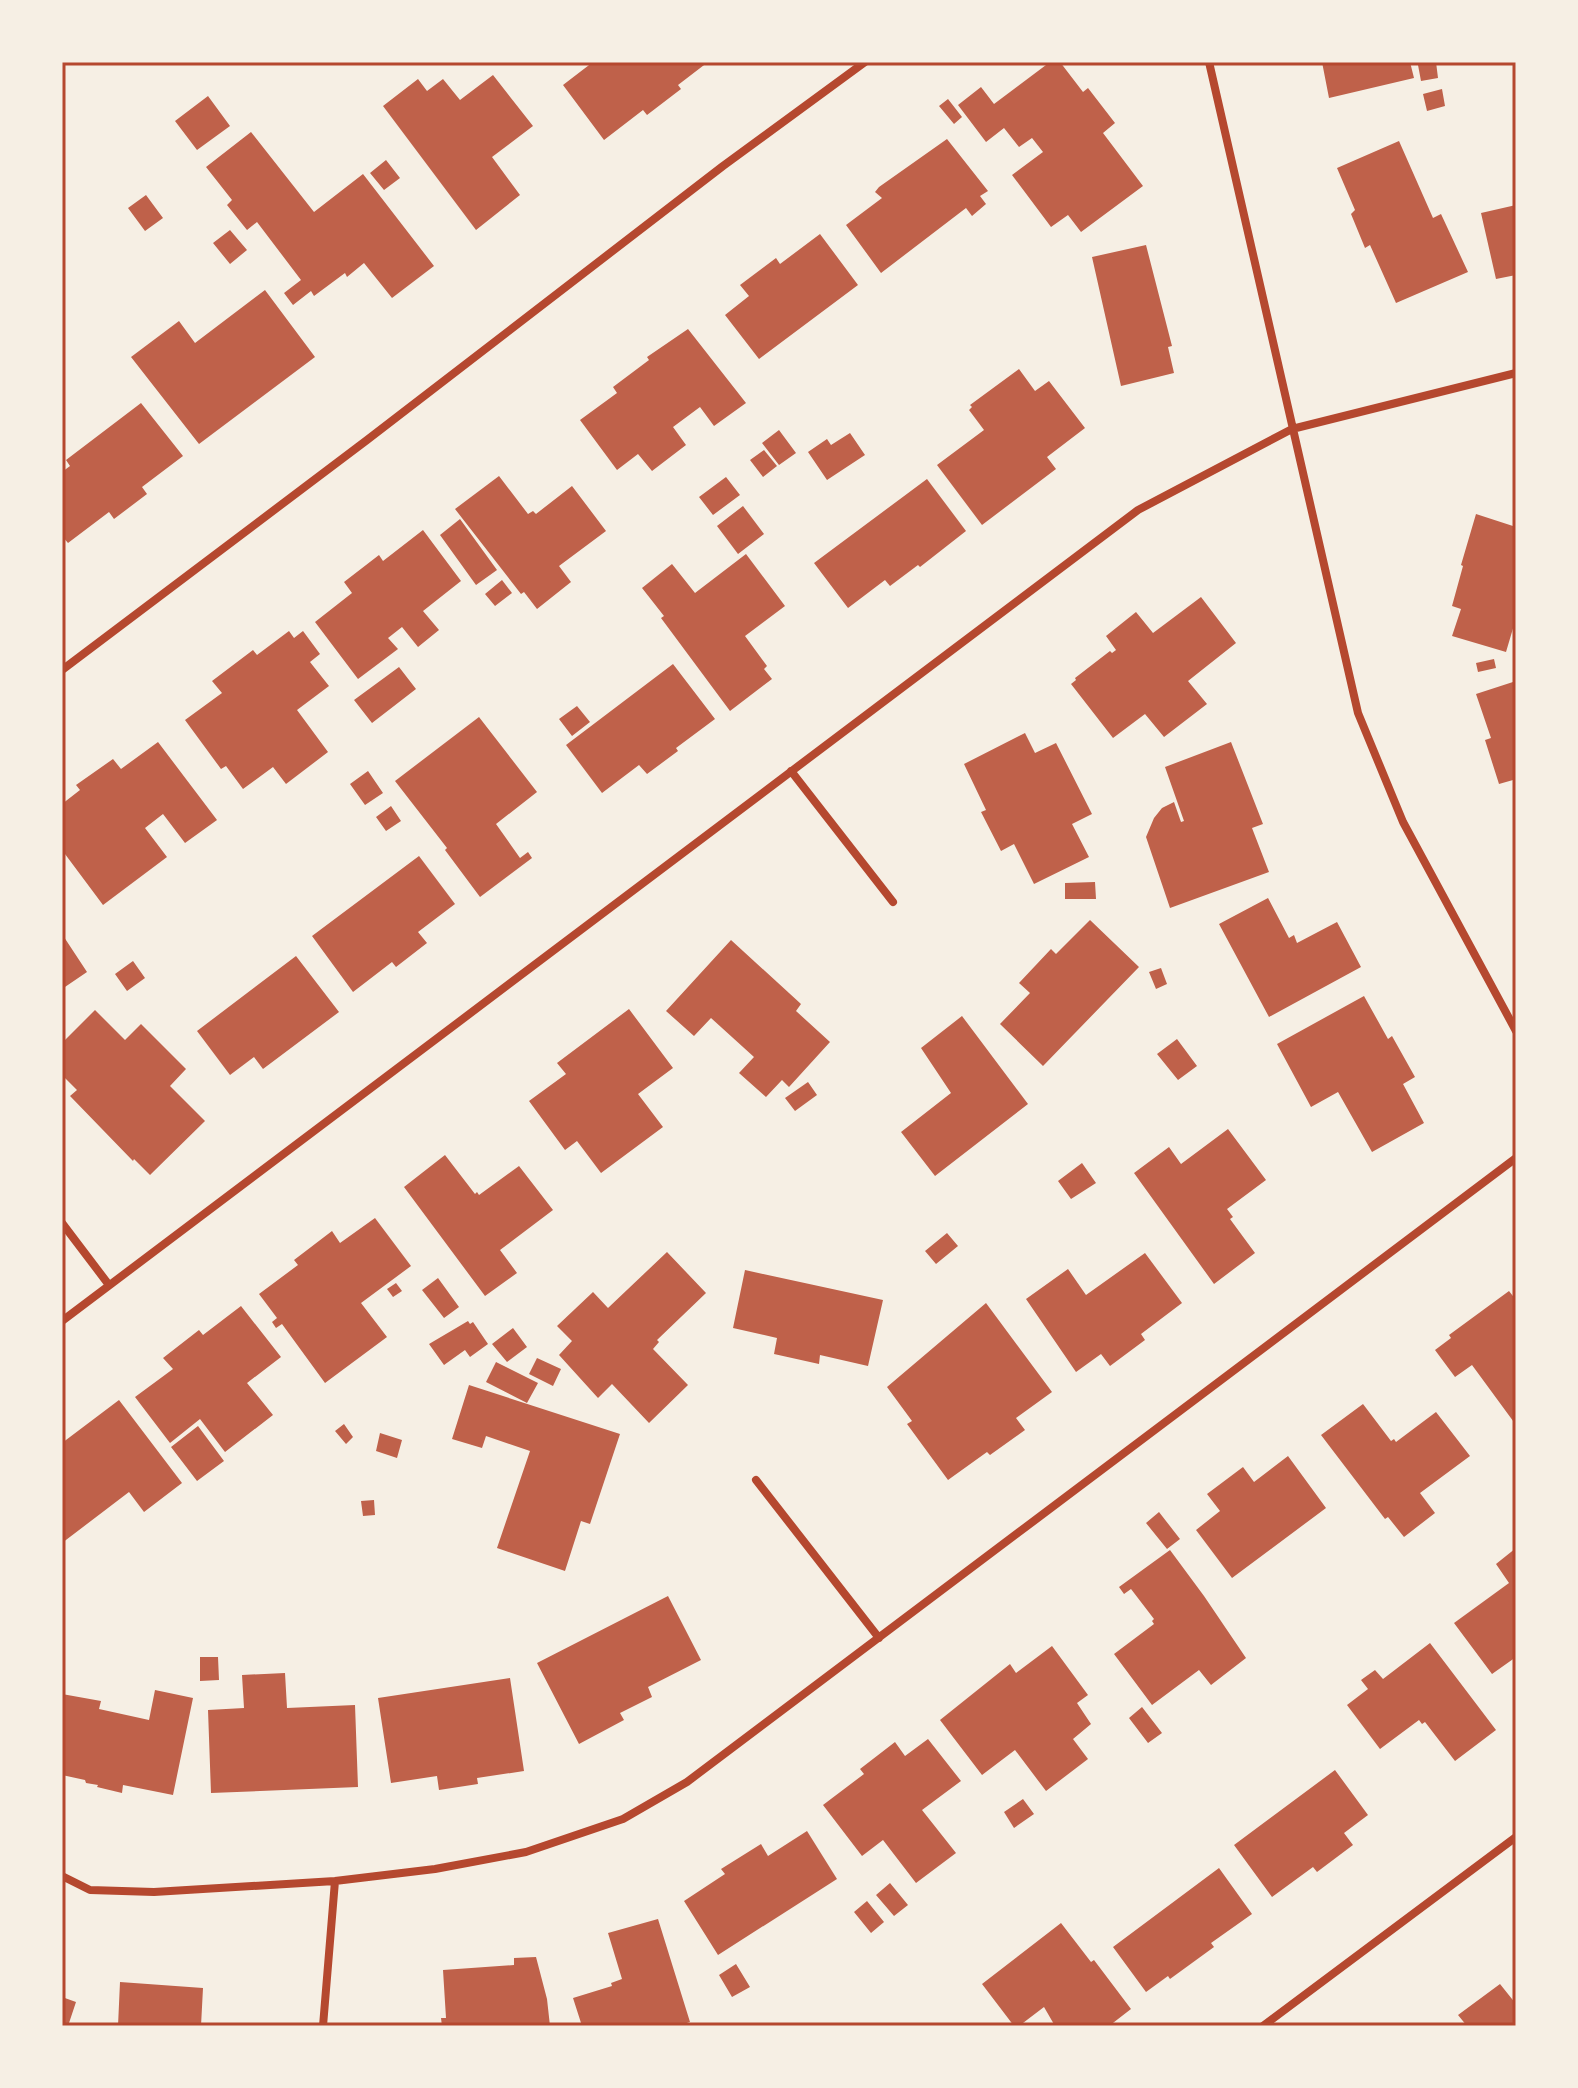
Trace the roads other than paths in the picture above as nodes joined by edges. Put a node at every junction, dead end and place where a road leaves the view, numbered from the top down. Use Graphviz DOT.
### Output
graph roads {
  1 [pos="865,62"];
  2 [pos="1209,62"];
  3 [pos="1516,373"];
  4 [pos="1292,429"];
  5 [pos="62,670"];
  6 [pos="791,771"];
  7 [pos="893,902"];
  8 [pos="1516,1031"];
  9 [pos="1516,1158"];
  10 [pos="62,1223"];
  11 [pos="109,1285"];
  12 [pos="62,1321"];
  13 [pos="756,1480"];
  14 [pos="879,1638"];
  15 [pos="1516,1837"];
  16 [pos="62,1876"];
  17 [pos="335,1881"];
  18 [pos="323,2026"];
  19 [pos="1263,2026"];
  1 -- 5 [label="street"];
  2 -- 4 [label="street"];
  3 -- 4 [label="street"];
  4 -- 6 [label="street"];
  4 -- 8 [label="street"];
  6 -- 7 [label="street"];
  6 -- 11 [label="street"];
  9 -- 14 [label="street"];
  10 -- 11 [label="street"];
  11 -- 12 [label="street"];
  13 -- 14 [label="street"];
  14 -- 17 [label="street"];
  15 -- 19 [label="street"];
  16 -- 17 [label="street"];
  17 -- 18 [label="street"];
}
